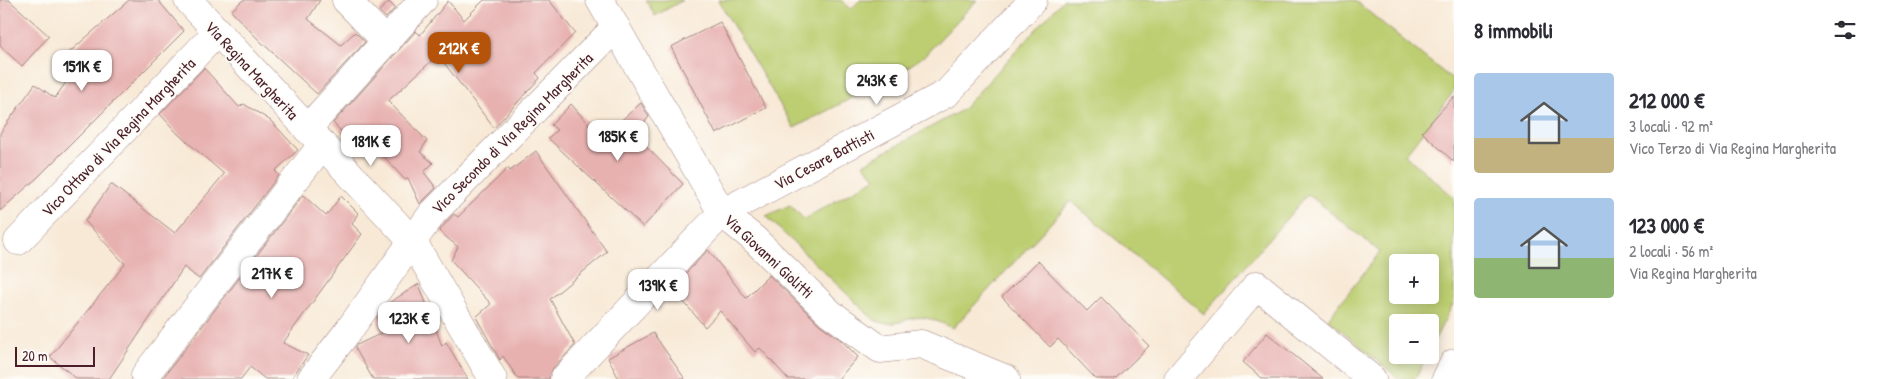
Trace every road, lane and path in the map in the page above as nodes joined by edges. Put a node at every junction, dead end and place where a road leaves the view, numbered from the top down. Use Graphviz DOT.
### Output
graph roads {
  1 [pos="188,0"];
  2 [pos="346,0"];
  3 [pos="423,0"];
  4 [pos="600,0"];
  5 [pos="1032,0"];
  6 [pos="616,27"];
  7 [pos="217,32"];
  8 [pos="387,42"];
  9 [pos="314,137"];
  10 [pos="722,213"];
  11 [pos="18,241"];
  12 [pos="413,242"];
  13 [pos="1454,363"];
  14 [pos="146,375"];
  15 [pos="311,379"];
  16 [pos="493,379"];
  17 [pos="564,379"];
  18 [pos="1006,379"];
  19 [pos="1178,379"];
  20 [pos="1372,379"];
  21 [pos="1446,379"];
  1 -- 7 [label="street, Via Regina Margherita"];
  2 -- 8 [label="street"];
  3 -- 8 [label="street"];
  4 -- 6 [label="street, Via Giovanni Giolitti"];
  5 -- 10 [label="street, Via Cesare Battisti"];
  6 -- 10 [label="street, Via Giovanni Giolitti"];
  6 -- 12 [label="street, Vico Secondo di Via Regina Margherita"];
  7 -- 9 [label="street, Via Regina Margherita"];
  7 -- 11 [label="street, Vico Ottavo di Via Regina Margherita"];
  8 -- 9 [label="street"];
  9 -- 12 [label="street, Via Regina Margherita"];
  9 -- 14 [label="street"];
  10 -- 17 [label="street, Via Cesare Battisti"];
  10 -- 18 [label="street, Via Giovanni Giolitti"];
  12 -- 15 [label="street, Vico Secondo di Via Regina Margherita"];
  12 -- 16 [label="street, Via Regina Margherita"];
  13 -- 21 [label="street"];
  19 -- 20 [label="street"];
}
